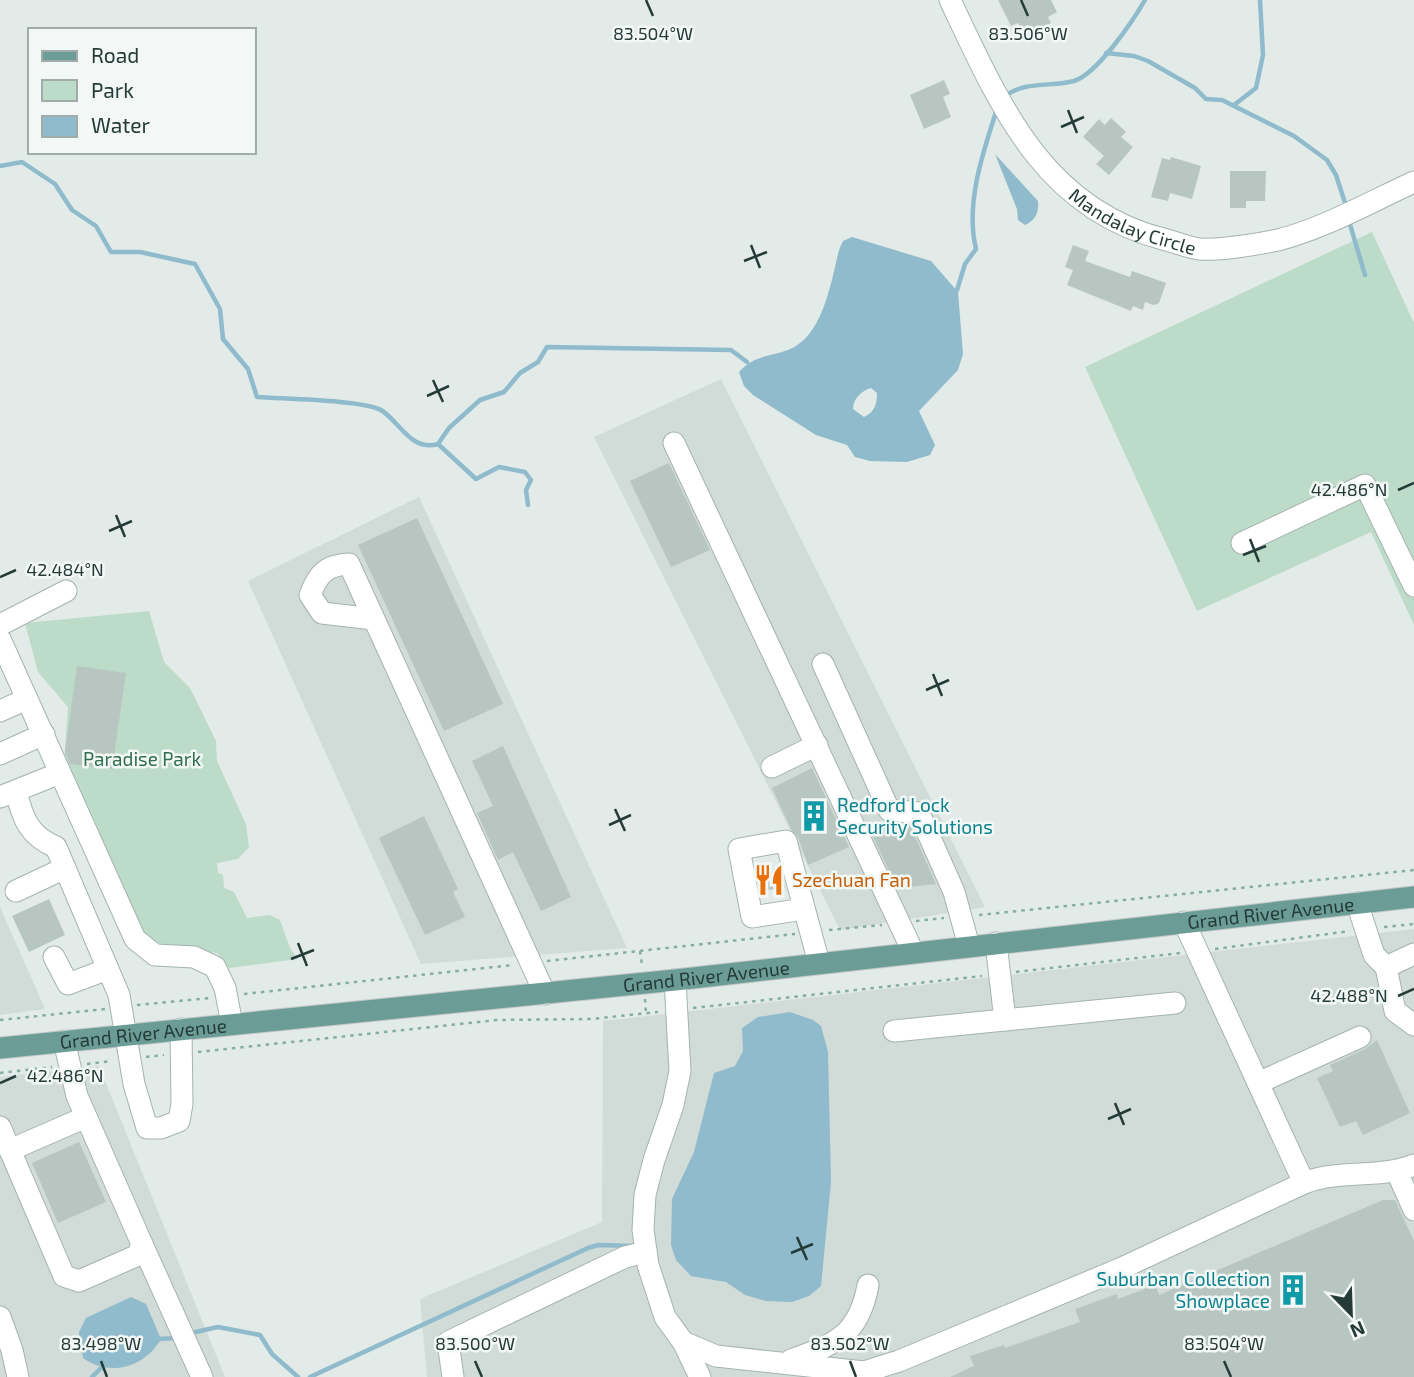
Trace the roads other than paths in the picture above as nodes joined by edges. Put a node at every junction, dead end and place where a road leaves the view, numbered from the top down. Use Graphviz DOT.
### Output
graph roads {
  1 [pos="950,0"];
  2 [pos="1414,182"];
  3 [pos="674,443"];
  4 [pos="1241,543"];
  5 [pos="1414,586"];
  6 [pos="66,591"];
  7 [pos="374,619"];
  8 [pos="0,625"];
  9 [pos="0,639"];
  10 [pos="5,664"];
  11 [pos="823,664"];
  12 [pos="27,699"];
  13 [pos="0,711"];
  14 [pos="44,734"];
  15 [pos="817,745"];
  16 [pos="0,754"];
  17 [pos="772,767"];
  18 [pos="60,773"];
  19 [pos="8,794"];
  20 [pos="65,868"];
  21 [pos="16,891"];
  22 [pos="1414,897"];
  23 [pos="1357,903"];
  24 [pos="804,909"];
  25 [pos="1184,922"];
  26 [pos="996,943"];
  27 [pos="969,946"];
  28 [pos="913,952"];
  29 [pos="1414,954"];
  30 [pos="54,957"];
  31 [pos="819,963"];
  32 [pos="1386,967"];
  33 [pos="108,969"];
  34 [pos="675,981"];
  35 [pos="545,993"];
  36 [pos="1175,1003"];
  37 [pos="1005,1020"];
  38 [pos="232,1024"];
  39 [pos="1414,1025"];
  40 [pos="181,1029"];
  41 [pos="894,1031"];
  42 [pos="126,1035"];
  43 [pos="1360,1037"];
  44 [pos="64,1041"];
  45 [pos="0,1048"];
  46 [pos="1258,1083"];
  47 [pos="86,1117"];
  48 [pos="0,1128"];
  49 [pos="10,1150"];
  50 [pos="1405,1168"];
  51 [pos="1304,1183"];
  52 [pos="1414,1210"];
  53 [pos="142,1244"];
  54 [pos="646,1252"];
  55 [pos="868,1285"];
  56 [pos="0,1317"];
  57 [pos="683,1342"];
  58 [pos="786,1362"];
  59 [pos="753,1368"];
  60 [pos="835,1373"];
  61 [pos="18,1377"];
  62 [pos="202,1377"];
  63 [pos="453,1377"];
  64 [pos="700,1377"];
  1 -- 2 [label="street, Mandalay Circle"];
  3 -- 15 [label="street"];
  4 -- 5 [label="street"];
  6 -- 8 [label="street"];
  7 -- 35 [label="street"];
  9 -- 10 [label="street"];
  10 -- 12 [label="street"];
  11 -- 27 [label="street"];
  12 -- 13 [label="street"];
  12 -- 14 [label="street"];
  14 -- 16 [label="street"];
  14 -- 18 [label="street"];
  15 -- 17 [label="street"];
  15 -- 28 [label="street"];
  18 -- 19 [label="street"];
  18 -- 38 [label="street"];
  19 -- 20 [label="street"];
  20 -- 21 [label="street"];
  20 -- 33 [label="street"];
  22 -- 23 [label="main road, Grand River Avenue"];
  23 -- 25 [label="main road, Grand River Avenue"];
  23 -- 32 [label="street"];
  24 -- 31 [label="street"];
  25 -- 26 [label="main road, Grand River Avenue"];
  25 -- 46 [label="street"];
  26 -- 27 [label="main road, Grand River Avenue"];
  26 -- 37 [label="street"];
  27 -- 28 [label="main road, Grand River Avenue"];
  28 -- 31 [label="main road, Grand River Avenue"];
  29 -- 32 [label="street"];
  30 -- 33 [label="street"];
  31 -- 34 [label="main road, Grand River Avenue"];
  32 -- 39 [label="street"];
  33 -- 42 [label="street"];
  34 -- 35 [label="main road, Grand River Avenue"];
  34 -- 54 [label="street"];
  35 -- 38 [label="main road, Grand River Avenue"];
  36 -- 37 [label="street"];
  37 -- 41 [label="street"];
  38 -- 40 [label="main road, Grand River Avenue"];
  40 -- 42 [label="main road, Grand River Avenue"];
  40 -- 42 [label="street"];
  42 -- 44 [label="main road, Grand River Avenue"];
  43 -- 46 [label="street"];
  44 -- 45 [label="main road, Grand River Avenue"];
  44 -- 47 [label="street"];
  46 -- 51 [label="street"];
  47 -- 49 [label="street"];
  47 -- 53 [label="street"];
  48 -- 49 [label="street"];
  49 -- 53 [label="street"];
  50 -- 51 [label="street"];
  50 -- 52 [label="street"];
  51 -- 60 [label="street"];
  53 -- 62 [label="street"];
  54 -- 57 [label="street"];
  54 -- 63 [label="street"];
  55 -- 58 [label="street"];
  56 -- 61 [label="street"];
  57 -- 59 [label="street"];
  57 -- 64 [label="street"];
  58 -- 59 [label="street"];
  58 -- 60 [label="street"];
}
